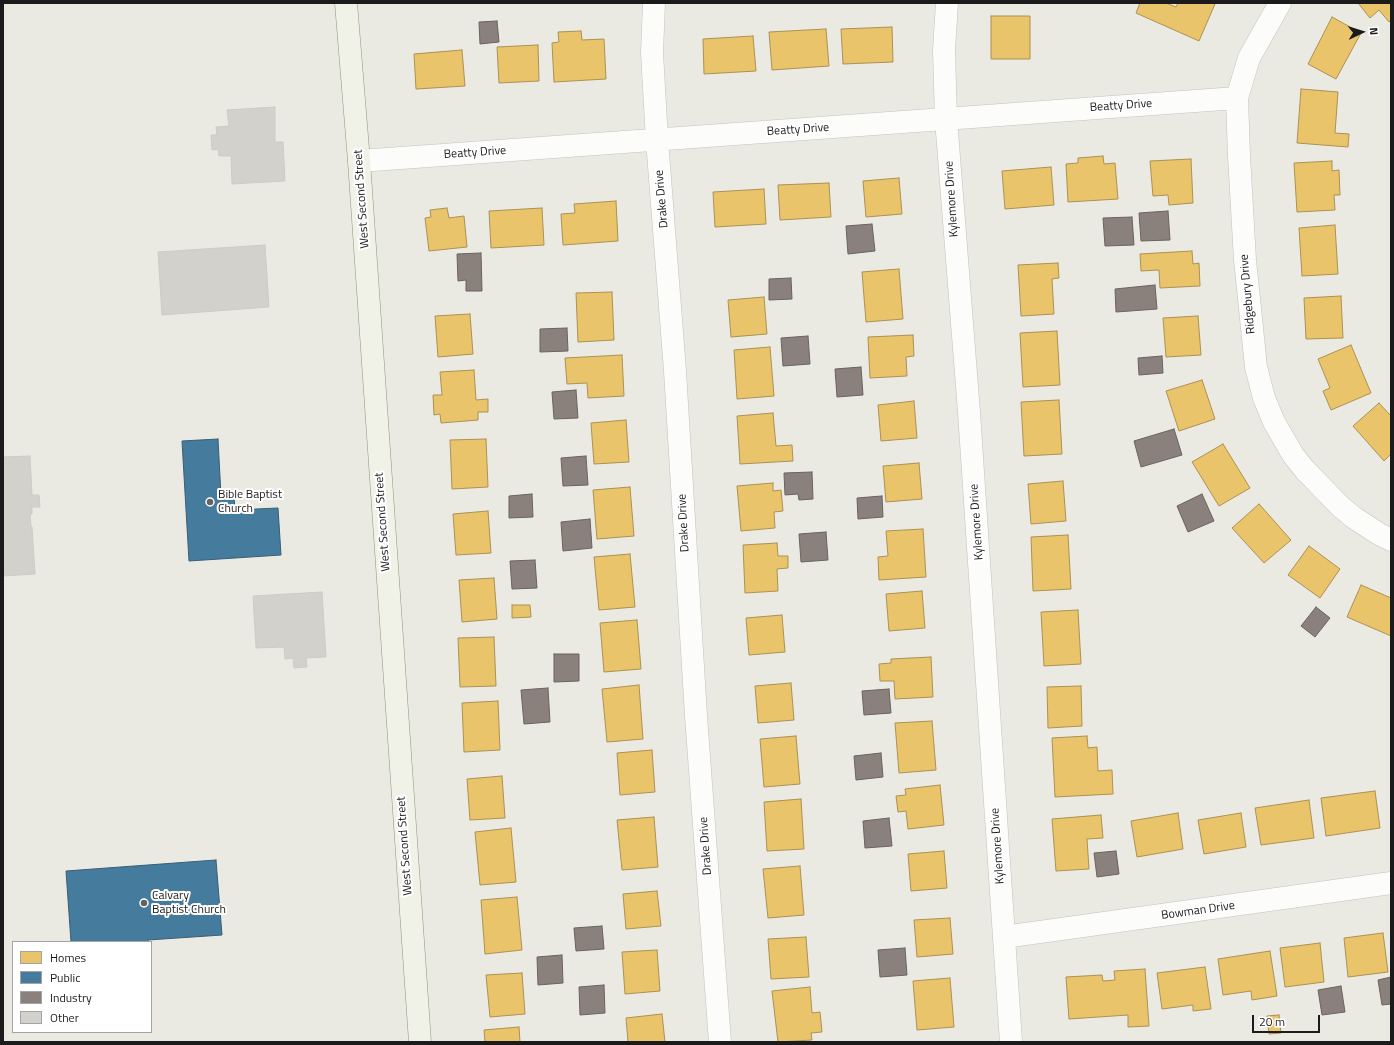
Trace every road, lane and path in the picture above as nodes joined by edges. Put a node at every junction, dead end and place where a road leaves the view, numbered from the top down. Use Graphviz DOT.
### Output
graph roads {
  1 [pos="346,3"];
  2 [pos="654,3"];
  3 [pos="947,3"];
  4 [pos="1280,3"];
  5 [pos="1237,98"];
  6 [pos="946,119"];
  7 [pos="657,140"];
  8 [pos="359,161"];
  9 [pos="1391,540"];
  10 [pos="1391,883"];
  11 [pos="1004,937"];
  12 [pos="420,1042"];
  13 [pos="720,1042"];
  14 [pos="1011,1042"];
  1 -- 8 [label="main road, West Second Street"];
  2 -- 7 [label="street, Drake Drive"];
  3 -- 6 [label="street, Kylemore Drive"];
  4 -- 5 [label="street, Ridgebury Drive"];
  5 -- 6 [label="street, Beatty Drive"];
  5 -- 9 [label="street, Ridgebury Drive"];
  6 -- 7 [label="street, Beatty Drive"];
  6 -- 11 [label="street, Kylemore Drive"];
  7 -- 8 [label="street, Beatty Drive"];
  7 -- 13 [label="street, Drake Drive"];
  8 -- 12 [label="main road, West Second Street"];
  10 -- 11 [label="street, Bowman Drive"];
  11 -- 14 [label="street, Kylemore Drive"];
}
